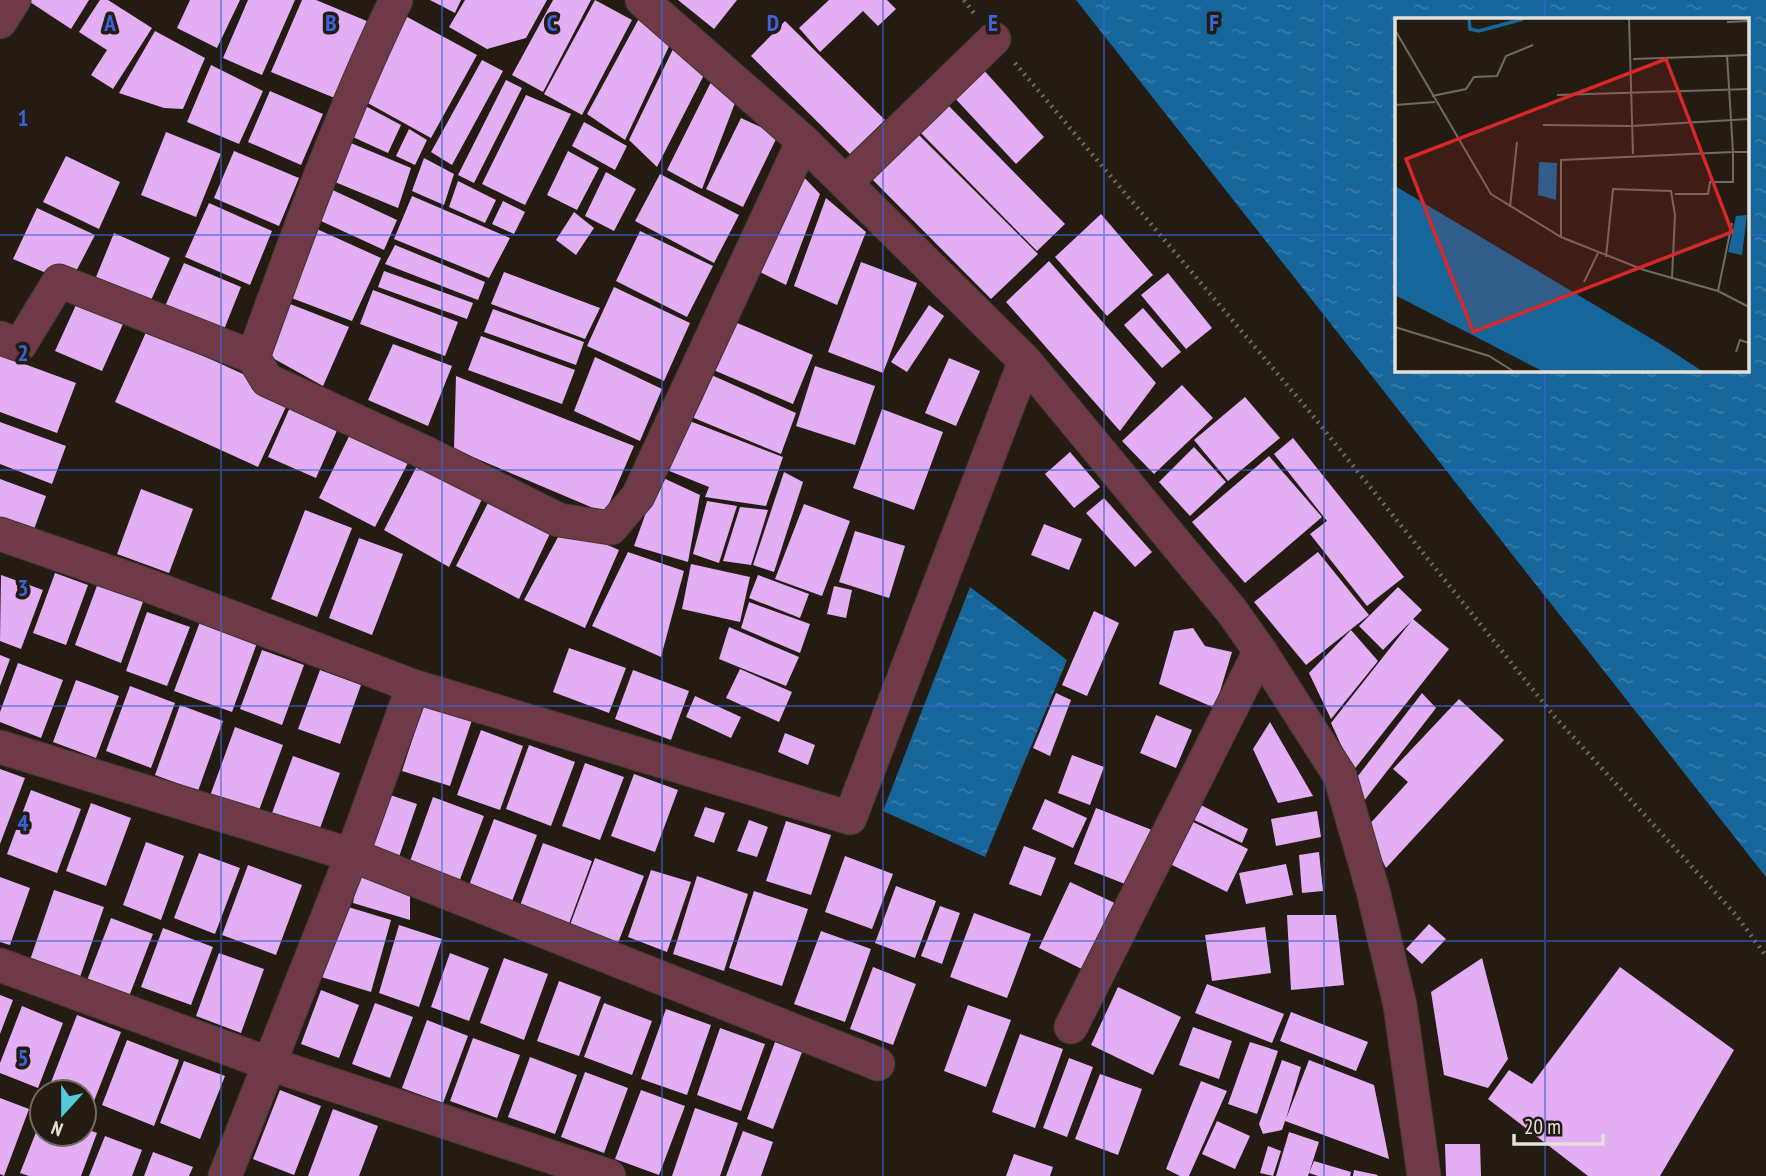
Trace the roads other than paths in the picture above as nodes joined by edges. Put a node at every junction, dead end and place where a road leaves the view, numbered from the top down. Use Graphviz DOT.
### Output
graph roads {
  1 [pos="14,0"];
  2 [pos="396,0"];
  3 [pos="642,0"];
  4 [pos="0,22"];
  5 [pos="994,39"];
  6 [pos="803,141"];
  7 [pos="845,183"];
  8 [pos="0,338"];
  9 [pos="253,357"];
  10 [pos="1025,360"];
  11 [pos="0,534"];
  12 [pos="1260,651"];
  13 [pos="412,686"];
  14 [pos="0,747"];
  15 [pos="352,856"];
  16 [pos="0,965"];
  17 [pos="1071,1027"];
  18 [pos="270,1064"];
  19 [pos="878,1064"];
  20 [pos="225,1176"];
  21 [pos="609,1176"];
  22 [pos="1424,1176"];
  1 -- 4 [label="street"];
  2 -- 9 [label="street"];
  3 -- 6 [label="street"];
  5 -- 7 [label="street"];
  6 -- 7 [label="street"];
  6 -- 9 [label="street"];
  7 -- 10 [label="street"];
  8 -- 9 [label="street"];
  10 -- 12 [label="street"];
  10 -- 13 [label="street"];
  11 -- 13 [label="street"];
  12 -- 17 [label="street"];
  12 -- 22 [label="street"];
  13 -- 15 [label="street"];
  14 -- 15 [label="street"];
  15 -- 18 [label="street"];
  15 -- 19 [label="street"];
  16 -- 18 [label="street"];
  18 -- 20 [label="street"];
  18 -- 21 [label="street"];
}
